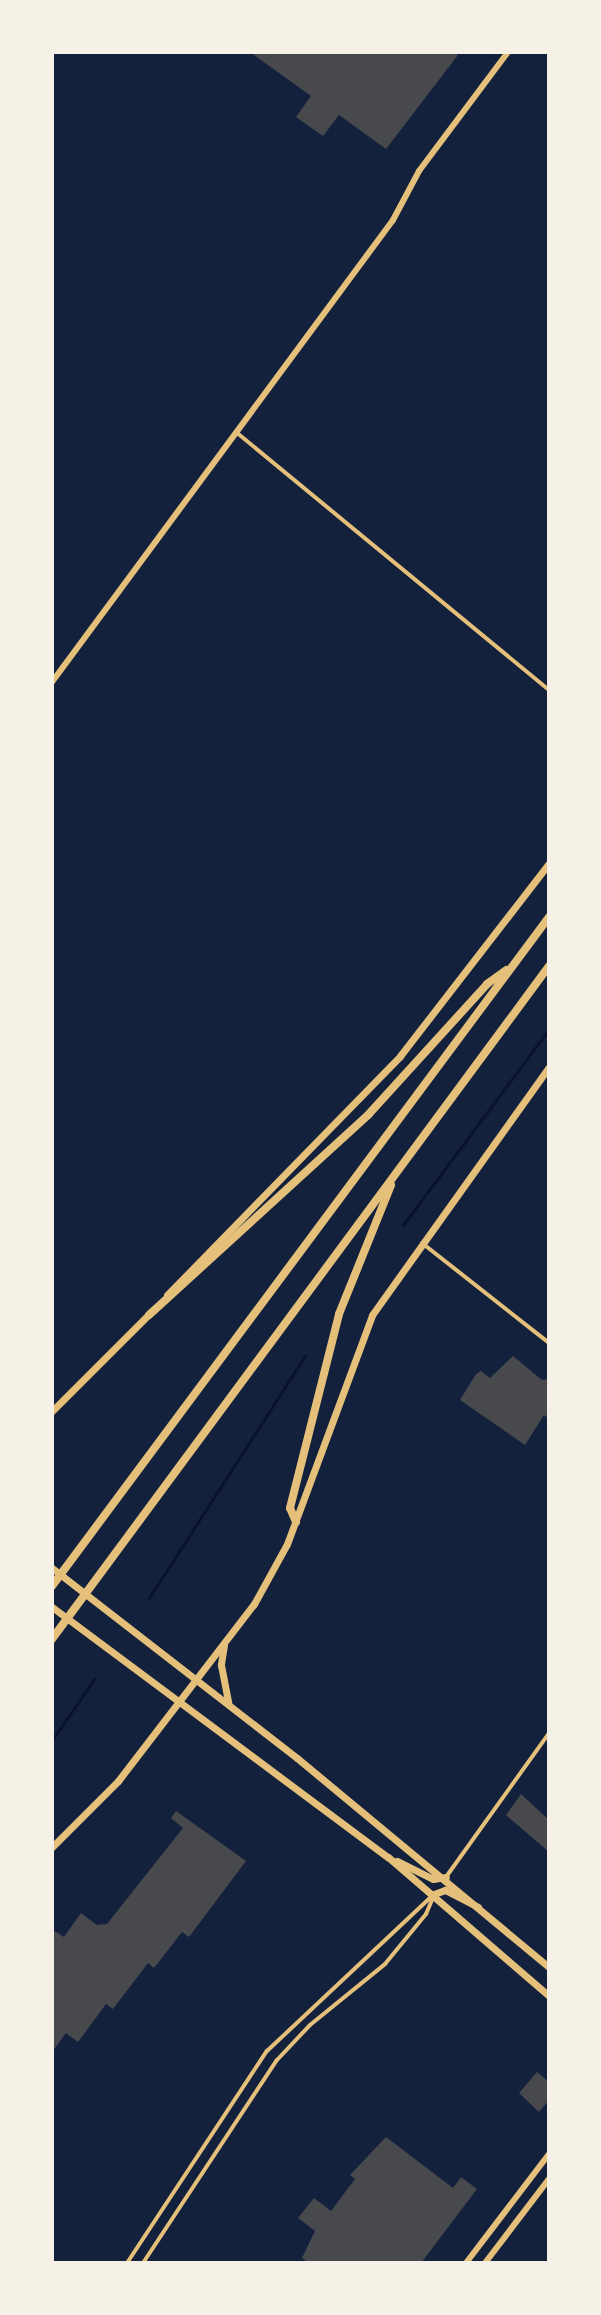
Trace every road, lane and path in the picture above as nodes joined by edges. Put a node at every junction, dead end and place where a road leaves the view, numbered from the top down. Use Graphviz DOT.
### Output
graph roads {
  1 [pos="508,52"];
  2 [pos="234,431"];
  3 [pos="52,682"];
  4 [pos="549,690"];
  5 [pos="549,863"];
  6 [pos="549,917"];
  7 [pos="514,965"];
  8 [pos="549,966"];
  9 [pos="549,1067"];
  10 [pos="393,1176"];
  11 [pos="421,1243"];
  12 [pos="149,1315"];
  13 [pos="549,1343"];
  14 [pos="52,1411"];
  15 [pos="296,1522"];
  16 [pos="52,1568"];
  17 [pos="52,1586"];
  18 [pos="52,1607"];
  19 [pos="52,1639"];
  20 [pos="225,1644"];
  21 [pos="197,1679"];
  22 [pos="228,1702"];
  23 [pos="179,1703"];
  24 [pos="549,1733"];
  25 [pos="52,1847"];
  26 [pos="388,1857"];
  27 [pos="446,1877"];
  28 [pos="434,1894"];
  29 [pos="483,1910"];
  30 [pos="549,1967"];
  31 [pos="549,1996"];
  32 [pos="549,2154"];
  33 [pos="537,2169"];
  34 [pos="549,2179"];
  35 [pos="127,2263"];
  36 [pos="143,2263"];
  37 [pos="466,2263"];
  38 [pos="485,2263"];
  1 -- 2 [label="main road"];
  2 -- 3 [label="main road"];
  2 -- 4 [label="street"];
  5 -- 12 [label="main road"];
  6 -- 7 [label="highway"];
  7 -- 12 [label="highway"];
  7 -- 17 [label="highway"];
  8 -- 10 [label="highway"];
  9 -- 11 [label="main road"];
  10 -- 15 [label="highway"];
  10 -- 19 [label="highway"];
  11 -- 13 [label="street"];
  11 -- 15 [label="main road"];
  12 -- 14 [label="main road"];
  15 -- 20 [label="main road"];
  16 -- 21 [label="main road"];
  18 -- 23 [label="main road"];
  20 -- 21 [label="main road"];
  20 -- 22 [label="main road"];
  21 -- 22 [label="main road"];
  21 -- 23 [label="main road"];
  22 -- 27 [label="main road"];
  23 -- 25 [label="main road"];
  23 -- 26 [label="main road"];
  24 -- 27 [label="street"];
  26 -- 27 [label="main road"];
  26 -- 28 [label="main road"];
  27 -- 29 [label="main road"];
  28 -- 29 [label="main road"];
  28 -- 31 [label="main road"];
  28 -- 35 [label="street"];
  28 -- 36 [label="street"];
  29 -- 30 [label="main road"];
  32 -- 33 [label="main road"];
  33 -- 34 [label="main road"];
  33 -- 37 [label="main road"];
  34 -- 38 [label="main road"];
}
